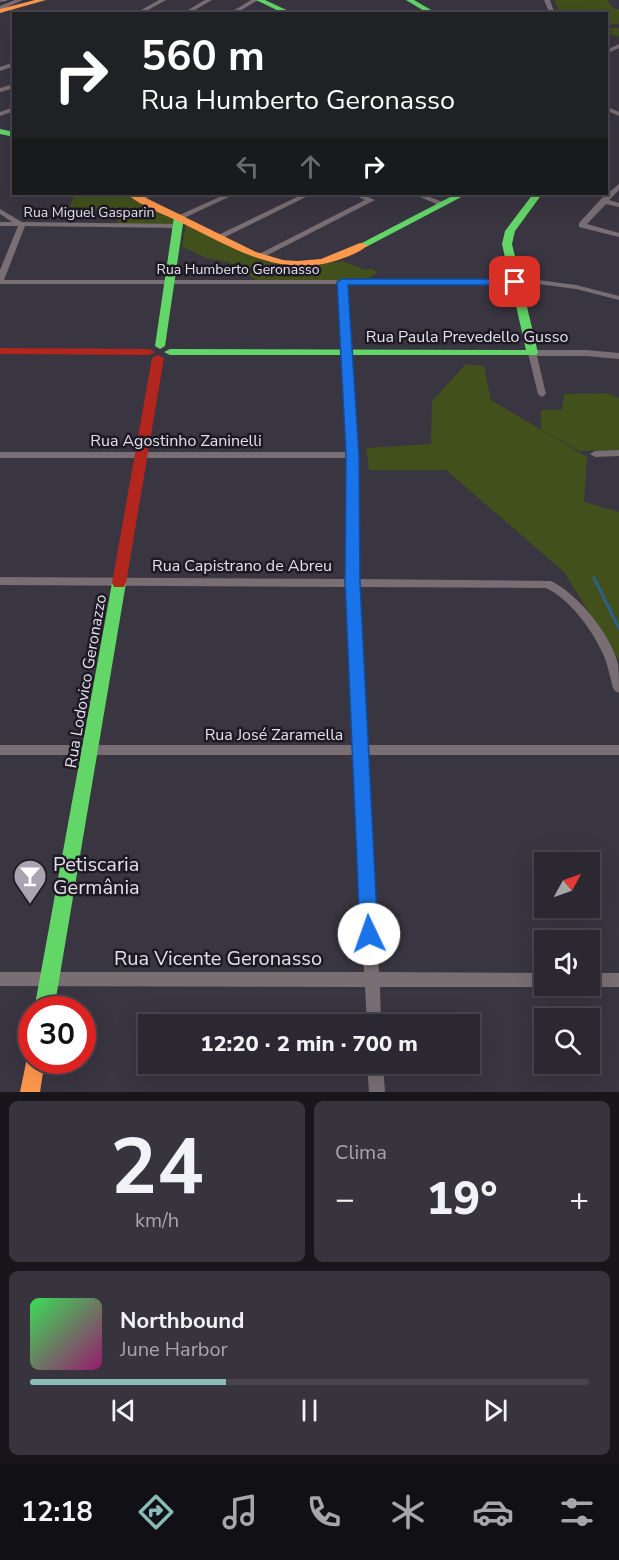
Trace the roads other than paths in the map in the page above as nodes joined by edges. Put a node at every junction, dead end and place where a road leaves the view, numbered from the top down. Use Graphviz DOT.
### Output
graph roads {
  1 [pos="163,0"];
  2 [pos="209,0"];
  3 [pos="257,0"];
  4 [pos="410,0"];
  5 [pos="30,1"];
  6 [pos="4,11"];
  7 [pos="140,12"];
  8 [pos="187,12"];
  9 [pos="234,12"];
  10 [pos="287,12"];
  11 [pos="431,12"];
  12 [pos="617,188"];
  13 [pos="142,195"];
  14 [pos="229,195"];
  15 [pos="306,195"];
  16 [pos="358,195"];
  17 [pos="420,195"];
  18 [pos="460,195"];
  19 [pos="536,195"];
  20 [pos="604,201"];
  21 [pos="444,204"];
  22 [pos="619,205"];
  23 [pos="0,211"];
  24 [pos="179,222"];
  25 [pos="0,224"];
  26 [pos="22,225"];
  27 [pos="619,235"];
  28 [pos="218,237"];
  29 [pos="259,256"];
  30 [pos="0,281"];
  31 [pos="170,282"];
  32 [pos="342,282"];
  33 [pos="515,282"];
  34 [pos="618,297"];
  35 [pos="0,351"];
  36 [pos="160,352"];
  37 [pos="346,352"];
  38 [pos="532,352"];
  39 [pos="619,356"];
  40 [pos="542,394"];
  41 [pos="619,453"];
  42 [pos="595,454"];
  43 [pos="0,455"];
  44 [pos="141,455"];
  45 [pos="352,455"];
  46 [pos="0,581"];
  47 [pos="119,582"];
  48 [pos="352,582"];
  49 [pos="619,688"];
  50 [pos="0,750"];
  51 [pos="90,750"];
  52 [pos="360,750"];
  53 [pos="619,750"];
  54 [pos="0,979"];
  55 [pos="49,979"];
  56 [pos="371,980"];
  57 [pos="534,980"];
  58 [pos="600,980"];
  59 [pos="619,980"];
  60 [pos="46,996"];
  61 [pos="373,1014"];
  62 [pos="33,1074"];
  63 [pos="376,1074"];
  64 [pos="30,1092"];
  65 [pos="377,1092"];
  1 -- 7 [label="street"];
  2 -- 8 [label="street"];
  3 -- 9 [label="street"];
  3 -- 10 [label="main road"];
  4 -- 11 [label="main road"];
  5 -- 6 [label="main road"];
  12 -- 20 [label="street"];
  13 -- 24 [label="main road"];
  14 -- 24 [label="street"];
  15 -- 28 [label="street"];
  16 -- 29 [label="street"];
  17 -- 21 [label="street"];
  18 -- 21 [label="main road"];
  19 -- 33 [label="main road"];
  20 -- 22 [label="street"];
  20 -- 27 [label="street"];
  21 -- 29 [label="main road"];
  23 -- 26 [label="street"];
  24 -- 26 [label="street, Rua Miguel Gasparin"];
  24 -- 28 [label="main road"];
  24 -- 31 [label="main road, Rua Lodovico Geronazzo"];
  25 -- 26 [label="street, Rua Miguel Gasparin"];
  26 -- 30 [label="street"];
  28 -- 29 [label="main road"];
  30 -- 31 [label="street, Rua Humberto Geronasso"];
  31 -- 32 [label="street, Rua Humberto Geronasso"];
  31 -- 36 [label="main road, Rua Lodovico Geronazzo"];
  32 -- 33 [label="street, Rua Humberto Geronasso"];
  32 -- 37 [label="street"];
  33 -- 34 [label="street, Rua Humberto Geronasso"];
  33 -- 38 [label="main road"];
  35 -- 36 [label="main road, Rua Paula Prevedello Gusso"];
  36 -- 37 [label="main road, Rua Paula Prevedello Gusso"];
  36 -- 44 [label="main road, Rua Lodovico Geronazzo"];
  37 -- 38 [label="main road, Rua Paula Prevedello Gusso"];
  37 -- 45 [label="street"];
  38 -- 39 [label="street, Rua Paula Prevedello Gusso"];
  38 -- 40 [label="street"];
  41 -- 42 [label="street"];
  43 -- 44 [label="street, Rua Agostinho Zaninelli"];
  44 -- 45 [label="street, Rua Agostinho Zaninelli"];
  44 -- 47 [label="main road, Rua Lodovico Geronazzo"];
  45 -- 48 [label="street"];
  46 -- 47 [label="street, Rua Capistrano de Abreu"];
  47 -- 48 [label="street, Rua Capistrano de Abreu"];
  47 -- 51 [label="main road, Rua Lodovico Geronazzo"];
  48 -- 49 [label="street, Rua Capistrano de Abreu"];
  48 -- 52 [label="street"];
  50 -- 51 [label="street, Rua José Zaramella"];
  51 -- 52 [label="street, Rua José Zaramella"];
  51 -- 55 [label="main road, Rua Lodovico Geronazzo"];
  52 -- 53 [label="street, Rua José Zaramella"];
  52 -- 56 [label="street"];
  54 -- 55 [label="street, Rua Vicente Geronasso"];
  55 -- 56 [label="street, Rua Vicente Geronasso"];
  55 -- 60 [label="main road, Rua Lodovico Geronazzo"];
  56 -- 57 [label="street, Rua Vicente Geronasso"];
  56 -- 61 [label="street"];
  58 -- 59 [label="street"];
  62 -- 64 [label="main road"];
  63 -- 65 [label="street"];
}
